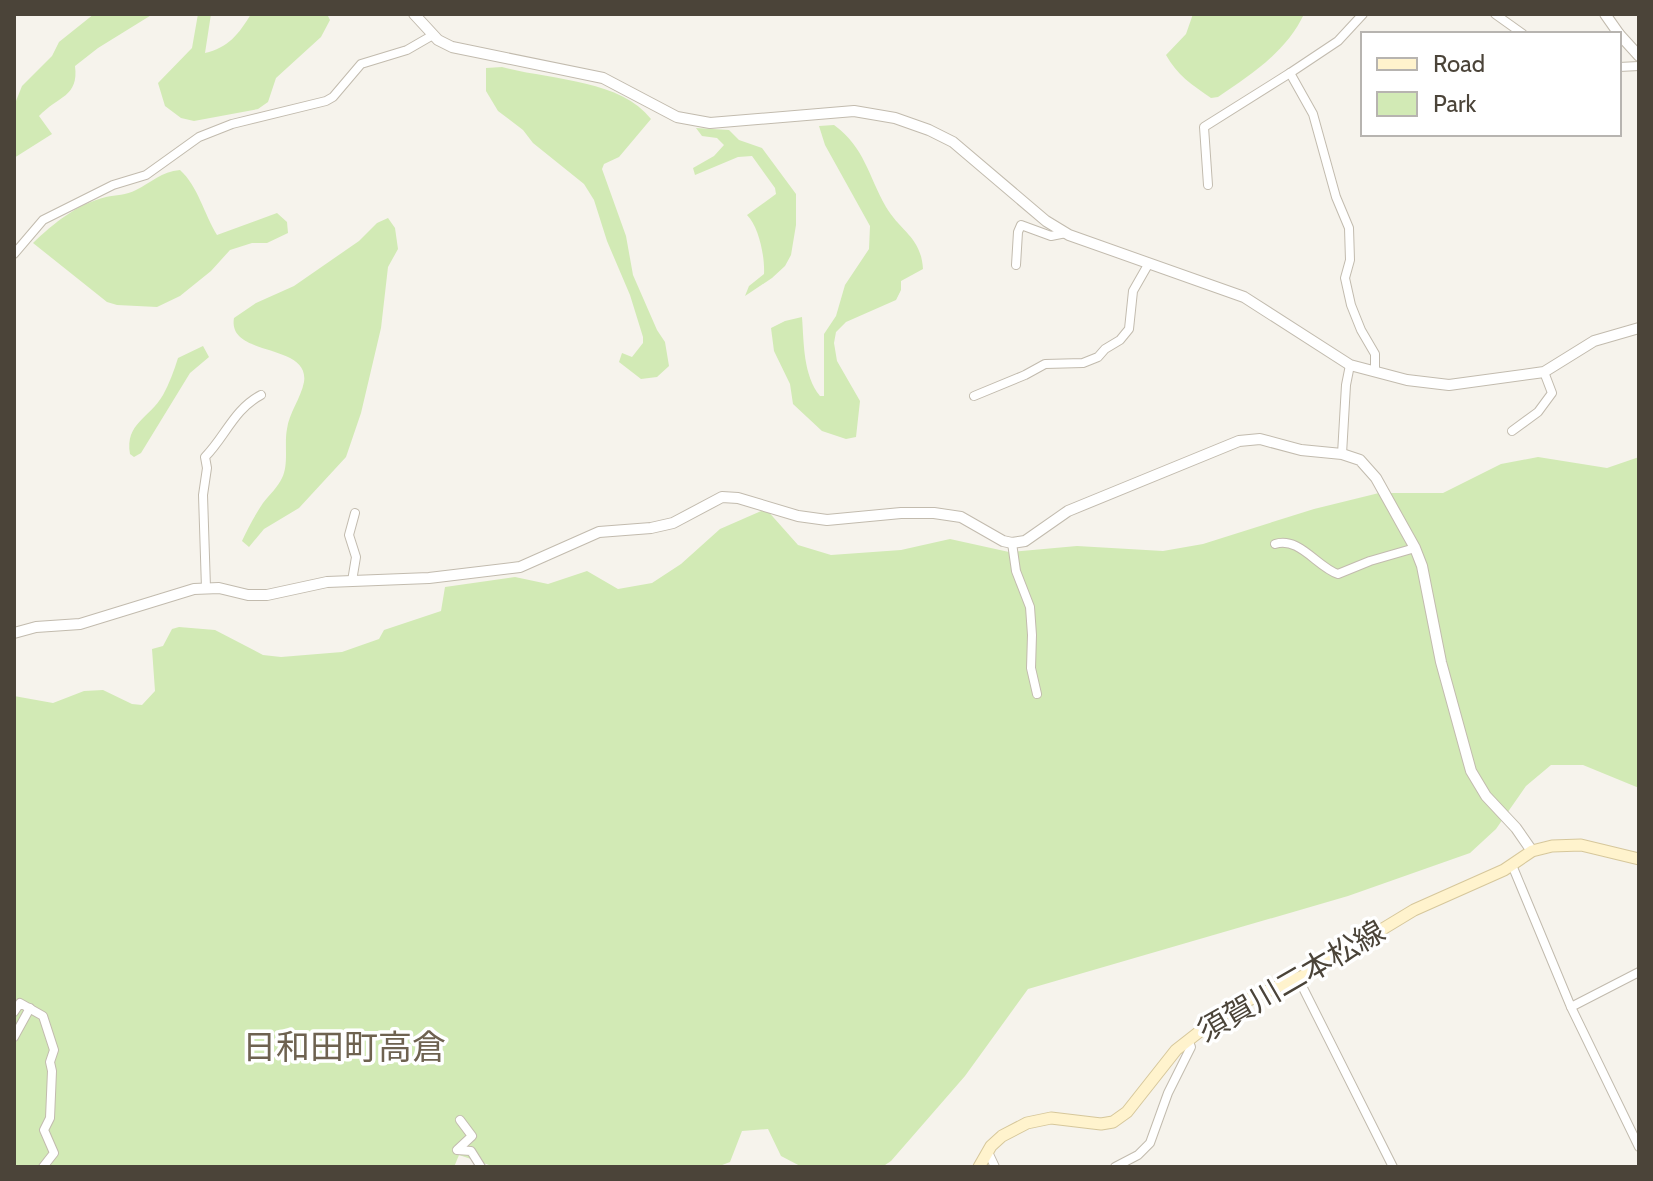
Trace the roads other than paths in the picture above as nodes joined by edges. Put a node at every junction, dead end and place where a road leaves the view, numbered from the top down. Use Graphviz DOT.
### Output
graph roads {
  1 [pos="414,14"];
  2 [pos="1363,14"];
  3 [pos="1495,14"];
  4 [pos="1605,14"];
  5 [pos="1520,32"];
  6 [pos="1618,32"];
  7 [pos="433,35"];
  8 [pos="1621,36"];
  9 [pos="1639,56"];
  10 [pos="1290,73"];
  11 [pos="1208,185"];
  12 [pos="1066,233"];
  13 [pos="14,254"];
  14 [pos="1149,263"];
  15 [pos="1016,265"];
  16 [pos="1639,328"];
  17 [pos="1350,365"];
  18 [pos="1375,372"];
  19 [pos="1544,372"];
  20 [pos="261,395"];
  21 [pos="974,396"];
  22 [pos="1512,431"];
  23 [pos="1342,454"];
  24 [pos="355,513"];
  25 [pos="1012,543"];
  26 [pos="1275,544"];
  27 [pos="1415,548"];
  28 [pos="352,581"];
  29 [pos="206,588"];
  30 [pos="14,633"];
  31 [pos="1037,694"];
  32 [pos="1532,851"];
  33 [pos="1639,859"];
  34 [pos="1512,865"];
  35 [pos="1639,972"];
  36 [pos="1298,978"];
  37 [pos="1571,1007"];
  38 [pos="30,1008"];
  39 [pos="14,1012"];
  40 [pos="14,1037"];
  41 [pos="1188,1040"];
  42 [pos="460,1120"];
  43 [pos="1639,1147"];
  44 [pos="988,1152"];
  45 [pos="43,1167"];
  46 [pos="481,1167"];
  47 [pos="979,1167"];
  48 [pos="995,1167"];
  49 [pos="1115,1167"];
  50 [pos="1393,1167"];
  1 -- 7 [label="street"];
  2 -- 10 [label="street"];
  3 -- 5 [label="street"];
  4 -- 6 [label="street"];
  7 -- 12 [label="street"];
  7 -- 13 [label="street"];
  8 -- 9 [label="street"];
  10 -- 11 [label="street"];
  10 -- 18 [label="street"];
  12 -- 14 [label="street"];
  12 -- 15 [label="street"];
  14 -- 17 [label="street"];
  14 -- 21 [label="street"];
  16 -- 19 [label="street"];
  17 -- 18 [label="street"];
  17 -- 23 [label="street"];
  18 -- 19 [label="street"];
  19 -- 22 [label="street"];
  20 -- 29 [label="street"];
  23 -- 25 [label="street"];
  23 -- 27 [label="street"];
  24 -- 28 [label="street"];
  25 -- 28 [label="street"];
  25 -- 31 [label="street"];
  26 -- 27 [label="street"];
  27 -- 32 [label="street"];
  28 -- 29 [label="street"];
  29 -- 30 [label="street"];
  32 -- 33 [label="main road, 須賀川二本松線"];
  32 -- 34 [label="main road, 須賀川二本松線"];
  34 -- 36 [label="main road, 須賀川二本松線"];
  34 -- 37 [label="street"];
  35 -- 37 [label="street"];
  36 -- 41 [label="main road, 須賀川二本松線"];
  36 -- 50 [label="street"];
  37 -- 43 [label="street"];
  38 -- 39 [label="street"];
  38 -- 40 [label="street"];
  38 -- 45 [label="street"];
  41 -- 44 [label="main road, 須賀川二本松線"];
  41 -- 49 [label="street"];
  42 -- 46 [label="street"];
  44 -- 47 [label="main road, 須賀川二本松線"];
  44 -- 48 [label="street"];
}
